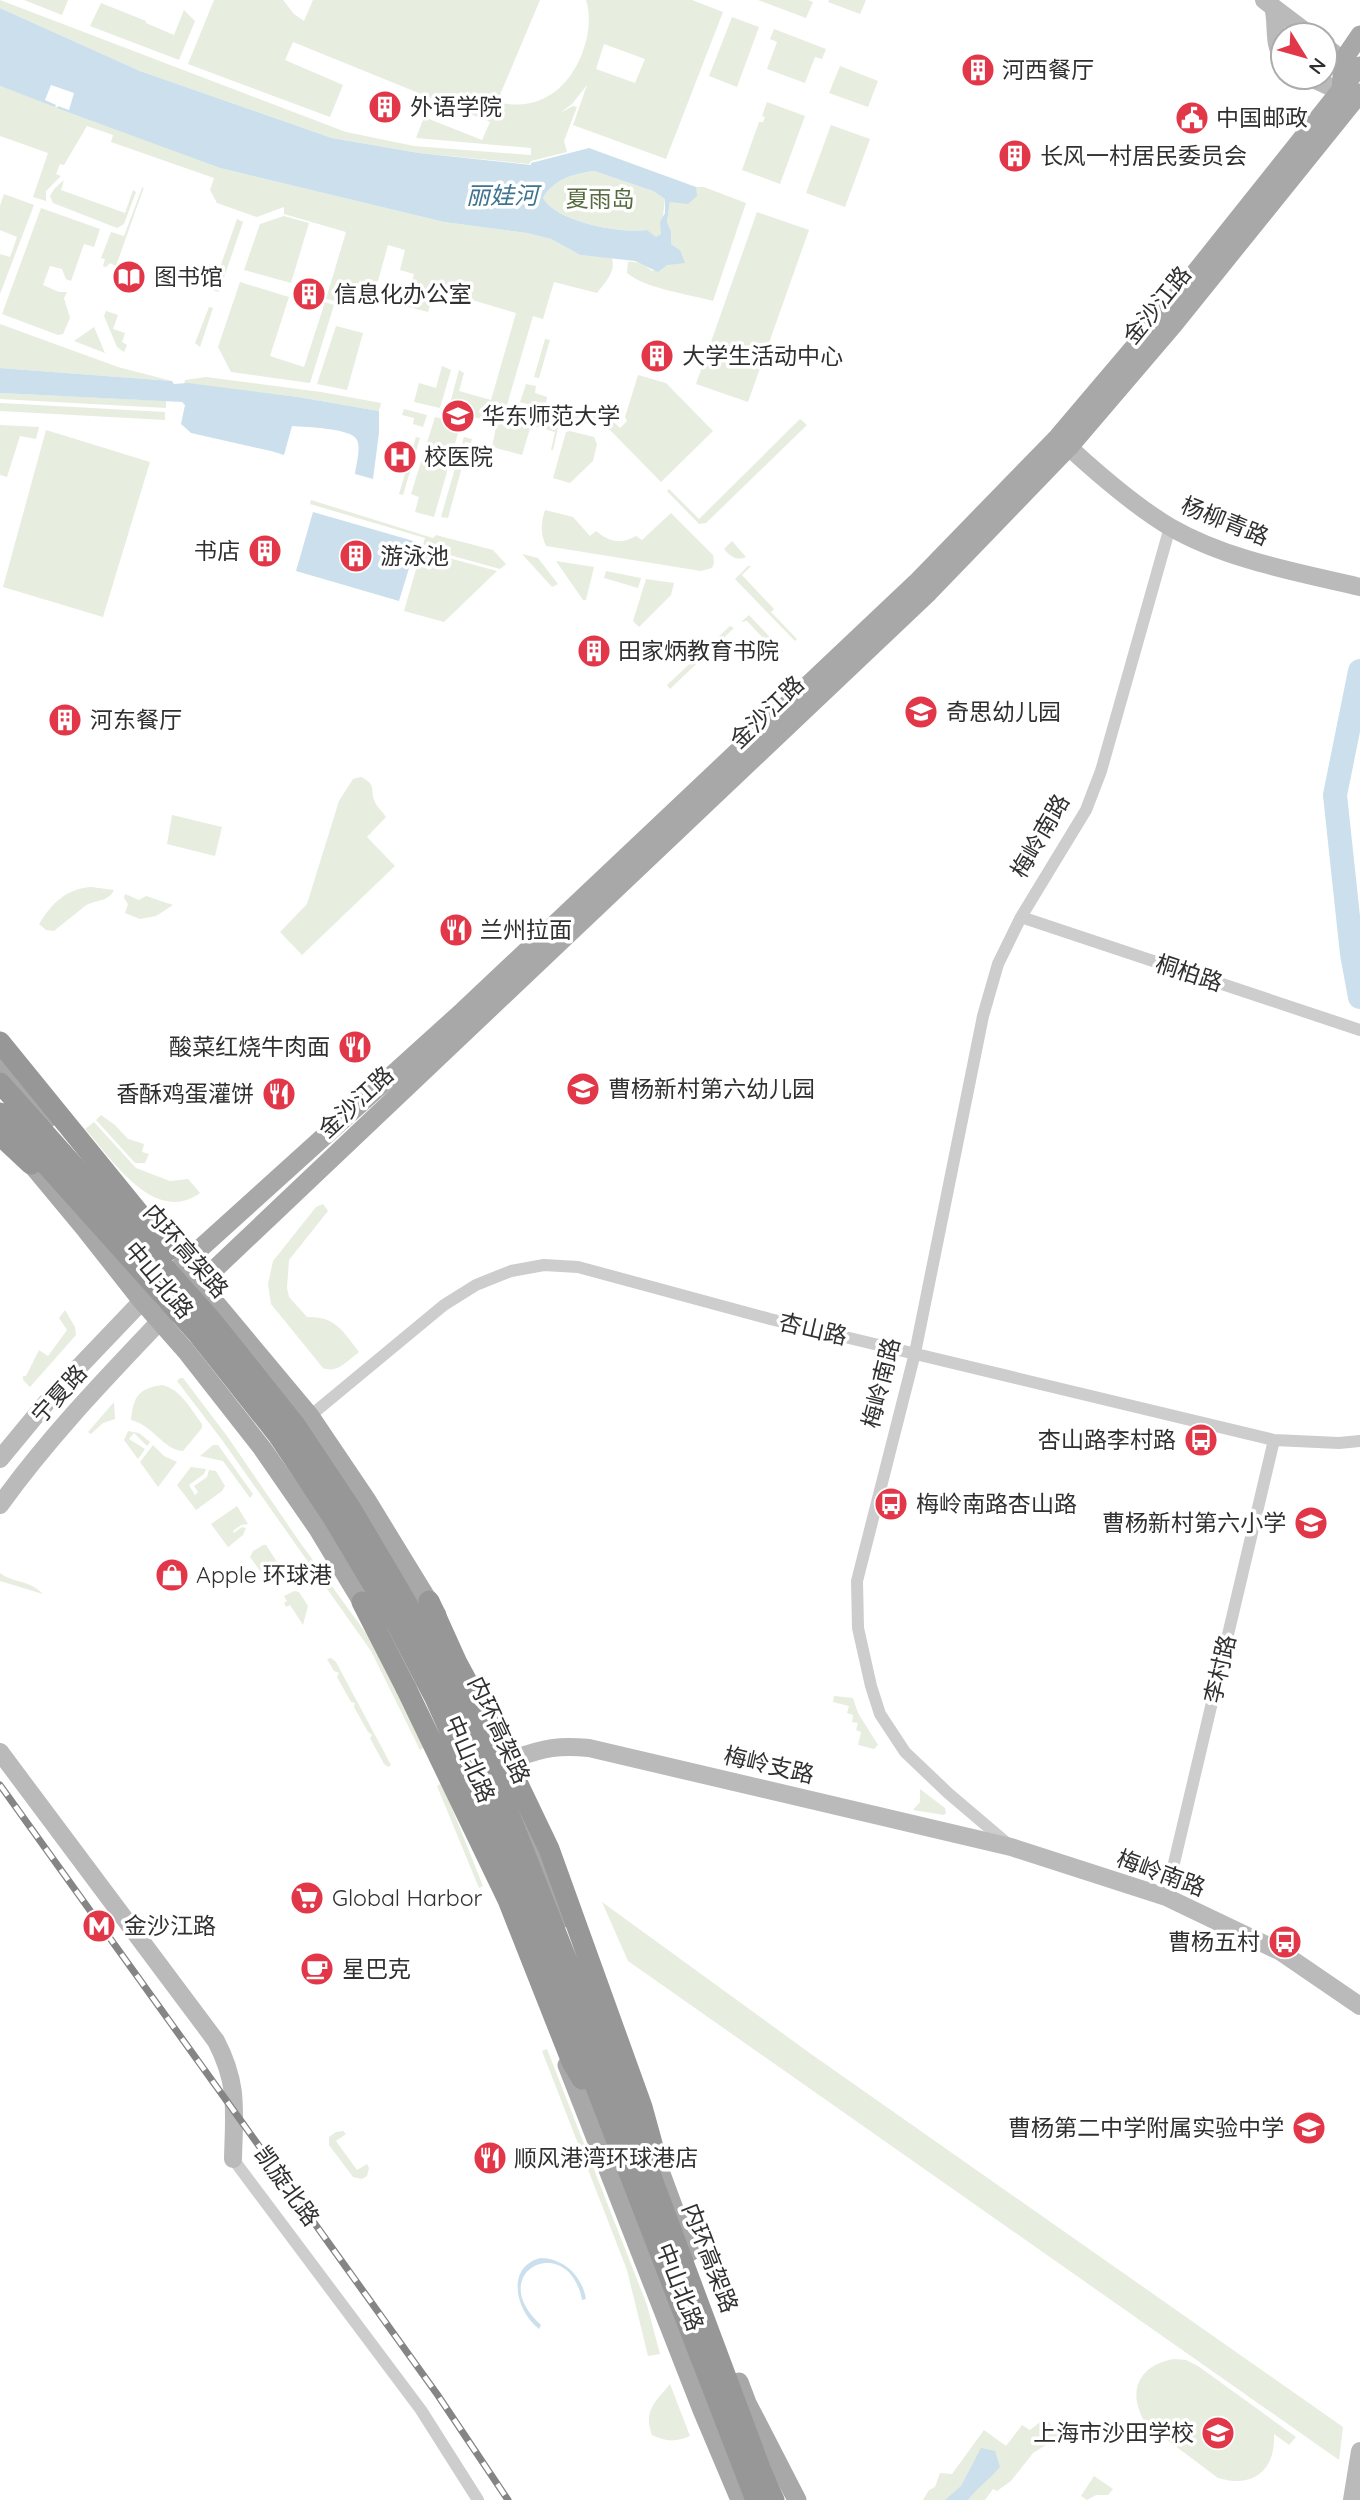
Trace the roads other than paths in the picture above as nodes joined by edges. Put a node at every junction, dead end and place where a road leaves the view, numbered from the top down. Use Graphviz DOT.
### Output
graph roads {
  1 [pos="1268,3"];
  2 [pos="1277,21"];
  3 [pos="1292,21"];
  4 [pos="1360,35"];
  5 [pos="1339,56"];
  6 [pos="1355,68"];
  7 [pos="1354,95"];
  8 [pos="1063,442"];
  9 [pos="1170,527"];
  10 [pos="1360,587"];
  11 [pos="1021,917"];
  12 [pos="1358,1029"];
  13 [pos="0,1042"];
  14 [pos="0,1064"];
  15 [pos="0,1083"];
  16 [pos="0,1113"];
  17 [pos="0,1126"];
  18 [pos="0,1135"];
  19 [pos="31,1164"];
  20 [pos="177,1257"];
  21 [pos="200,1285"];
  22 [pos="142,1301"];
  23 [pos="160,1321"];
  24 [pos="915,1353"];
  25 [pos="310,1416"];
  26 [pos="1274,1440"];
  27 [pos="1360,1441"];
  28 [pos="0,1459"];
  29 [pos="0,1505"];
  30 [pos="429,1601"];
  31 [pos="362,1602"];
  32 [pos="0,1752"];
  33 [pos="516,1758"];
  34 [pos="1011,1847"];
  35 [pos="1166,1897"];
  36 [pos="1360,2006"];
  37 [pos="639,2114"];
  38 [pos="618,2142"];
  39 [pos="233,2159"];
  40 [pos="684,2264"];
  41 [pos="1360,2451"];
  42 [pos="478,2500"];
  43 [pos="740,2500"];
  44 [pos="756,2500"];
  45 [pos="774,2500"];
  46 [pos="797,2500"];
  47 [pos="1352,2500"];
  1 -- 2 [label="street"];
  1 -- 3 [label="street"];
  4 -- 6 [label="main road"];
  5 -- 6 [label="street"];
  6 -- 7 [label="main road"];
  7 -- 8 [label="main road, 金沙江路"];
  8 -- 9 [label="street, 杨柳青路"];
  8 -- 20 [label="main road, 金沙江路"];
  8 -- 21 [label="main road, 金沙江路"];
  9 -- 10 [label="street, 杨柳青路"];
  9 -- 11 [label="street, 梅岭南路"];
  11 -- 12 [label="street, 桐柏路"];
  11 -- 24 [label="street, 梅岭南路"];
  13 -- 20 [label="highway"];
  14 -- 20 [label="main road, 中山北路"];
  15 -- 40 [label="highway, 内环高架路, bridge"];
  16 -- 38 [label="highway, 内环高架路, bridge"];
  17 -- 19 [label="main road, 中山北路"];
  18 -- 19 [label="highway"];
  19 -- 22 [label="main road, 中山北路"];
  20 -- 21 [label="main road, 中山北路"];
  20 -- 22 [label="main road, 金沙江路"];
  21 -- 23 [label="main road, 金沙江路"];
  21 -- 25 [label="main road, 中山北路"];
  22 -- 23 [label="main road, 中山北路"];
  22 -- 28 [label="street, 宁夏路"];
  23 -- 29 [label="street, 宁夏路"];
  23 -- 31 [label="main road, 中山北路"];
  24 -- 25 [label="street, 杏山路"];
  24 -- 26 [label="street, 杏山路"];
  24 -- 34 [label="street, 梅岭南路"];
  25 -- 30 [label="main road, 中山北路"];
  26 -- 27 [label="street, 杏山路"];
  26 -- 35 [label="street, 李村路"];
  30 -- 33 [label="main road, 中山北路"];
  30 -- 37 [label="main road, 中山北路"];
  30 -- 40 [label="highway, bridge"];
  31 -- 38 [label="highway, bridge"];
  31 -- 43 [label="main road, 中山北路"];
  32 -- 39 [label="street, 凯旋北路"];
  33 -- 34 [label="street, 梅岭支路"];
  33 -- 37 [label="main road, 中山北路"];
  34 -- 35 [label="street, 梅岭南路"];
  35 -- 36 [label="street, 梅岭南路"];
  37 -- 46 [label="main road, 中山北路"];
  38 -- 44 [label="highway, 内环高架路, bridge"];
  39 -- 42 [label="street, 凯旋北路"];
  40 -- 45 [label="highway, 内环高架路, bridge"];
  41 -- 47 [label="street"];
}
